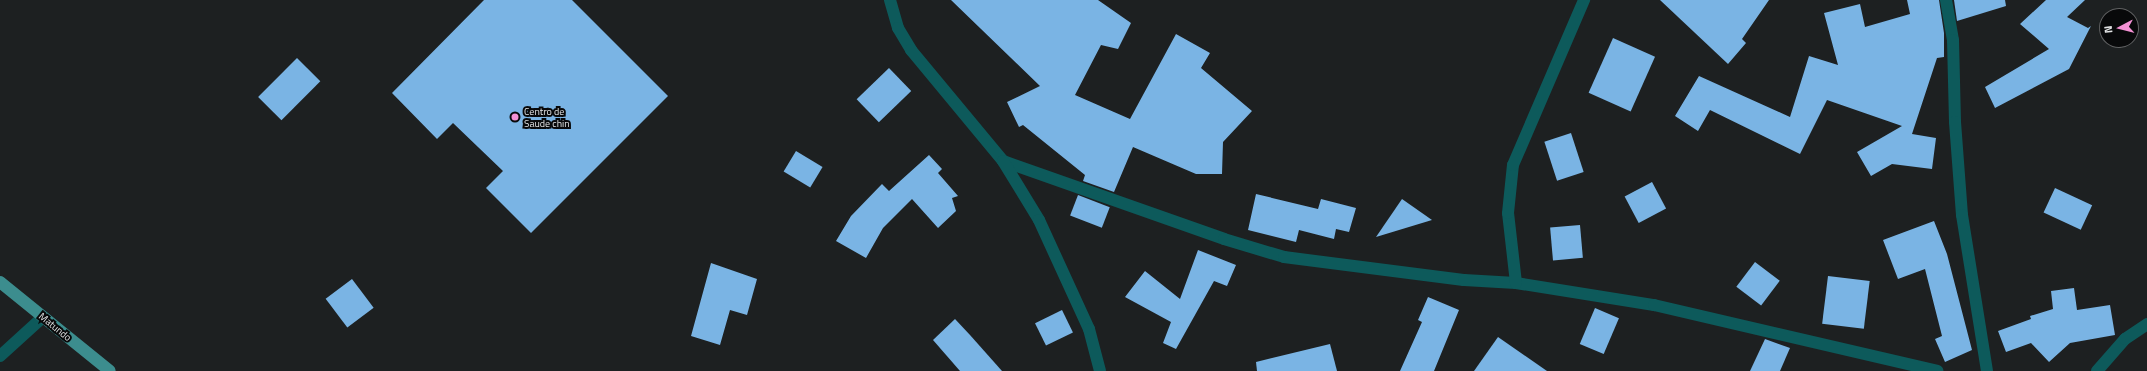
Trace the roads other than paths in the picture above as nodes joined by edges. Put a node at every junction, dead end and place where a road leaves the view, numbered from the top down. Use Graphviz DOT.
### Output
graph roads {
  1 [pos="890,0"];
  2 [pos="1584,0"];
  3 [pos="1946,0"];
  4 [pos="1003,161"];
  5 [pos="0,282"];
  6 [pos="1516,283"];
  7 [pos="43,317"];
  8 [pos="2147,324"];
  9 [pos="0,356"];
  10 [pos="110,371"];
  11 [pos="1100,371"];
  12 [pos="1937,371"];
  13 [pos="1987,371"];
  14 [pos="2097,371"];
  1 -- 4 [label="street"];
  2 -- 6 [label="street"];
  3 -- 13 [label="street"];
  4 -- 6 [label="street"];
  4 -- 11 [label="street"];
  5 -- 7 [label="main road, Matundo"];
  6 -- 12 [label="street"];
  7 -- 9 [label="street"];
  7 -- 10 [label="main road, Matundo"];
  8 -- 14 [label="street"];
}
